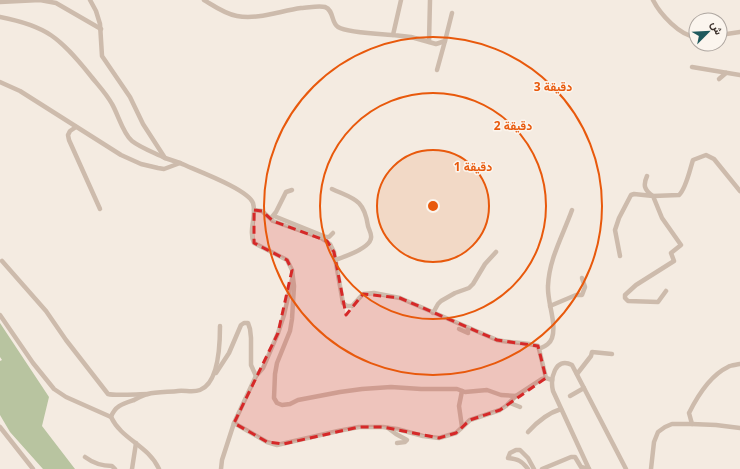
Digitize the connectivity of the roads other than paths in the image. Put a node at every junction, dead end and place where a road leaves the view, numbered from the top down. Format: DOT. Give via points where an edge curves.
graph roads {
  1 [pos="90,0"];
  2 [pos="206,0"];
  3 [pos="402,0"];
  4 [pos="430,0"];
  5 [pos="653,0"];
  6 [pos="0,2"];
  7 [pos="452,13"];
  8 [pos="0,17"];
  9 [pos="101,28"];
  10 [pos="740,32"];
  11 [pos="728,34"];
  12 [pos="393,35"];
  13 [pos="688,36"];
  14 [pos="445,41"];
  15 [pos="429,42"];
  16 [pos="692,67"];
  17 [pos="437,70"];
  18 [pos="726,73"];
  19 [pos="740,75"];
  20 [pos="719,80"];
  21 [pos="0,82"];
  22 [pos="76,128"];
  23 [pos="165,158"];
  24 [pos="180,163"];
  25 [pos="647,176"];
  26 [pos="332,189"];
  27 [pos="292,190"];
  28 [pos="740,191"];
  29 [pos="652,196"];
  30 [pos="100,209"];
  31 [pos="254,210"];
  32 [pos="572,210"];
  33 [pos="274,216"];
  34 [pos="268,217"];
  35 [pos="333,233"];
  36 [pos="496,252"];
  37 [pos="620,256"];
  38 [pos="335,260"];
  39 [pos="2,261"];
  40 [pos="292,277"];
  41 [pos="582,278"];
  42 [pos="666,291"];
  43 [pos="550,306"];
  44 [pos="433,313"];
  45 [pos="0,315"];
  46 [pos="220,326"];
  47 [pos="468,328"];
  48 [pos="459,329"];
  49 [pos="539,349"];
  50 [pos="612,354"];
  51 [pos="740,364"];
  52 [pos="577,374"];
  53 [pos="256,376"];
  54 [pos="546,378"];
  55 [pos="552,380"];
  56 [pos="209,382"];
  57 [pos="584,388"];
  58 [pos="462,391"];
  59 [pos="148,394"];
  60 [pos="516,396"];
  61 [pos="570,396"];
  62 [pos="510,403"];
  63 [pos="520,407"];
  64 [pos="561,410"];
  65 [pos="111,417"];
  66 [pos="234,423"];
  67 [pos="692,424"];
  68 [pos="0,427"];
  69 [pos="388,428"];
  70 [pos="462,428"];
  71 [pos="740,428"];
  72 [pos="528,432"];
  73 [pos="136,443"];
  74 [pos="397,443"];
  75 [pos="85,457"];
  76 [pos="33,469"];
  77 [pos="115,469"];
  78 [pos="132,469"];
  79 [pos="159,469"];
  80 [pos="221,469"];
  81 [pos="528,469"];
  82 [pos="534,469"];
  83 [pos="542,469"];
  84 [pos="589,469"];
  85 [pos="626,469"];
  86 [pos="651,469"];
  1 -- 9 [label="street"];
  2 -- 12 [label="street" via="232,15 249,17 324,7 330,10 339,28"];
  3 -- 12 [label="street"];
  4 -- 15 [label="street"];
  5 -- 13 [label="street" via="665,18"];
  6 -- 9 [label="street" via="40,0 56,3"];
  7 -- 14 [label="street"];
  8 -- 23 [label="street" via="39,28 56,38 74,55 106,94 127,135"];
  9 -- 23 [label="street" via="101,51 104,60 130,97 143,124"];
  10 -- 11 [label="street"];
  12 -- 15 [label="street"];
  14 -- 15 [label="street" via="436,44"];
  14 -- 17 [label="street"];
  16 -- 18 [label="street"];
  18 -- 19 [label="street"];
  18 -- 20 [label="street"];
  21 -- 22 [label="street" via="20,90"];
  22 -- 24 [label="street" via="141,164 164,169"];
  22 -- 30 [label="street" via="70,131 69,140"];
  23 -- 24 [label="street"];
  24 -- 31 [label="street" via="238,189 250,199"];
  25 -- 29 [label="street" via="645,190"];
  26 -- 38 [label="street" via="363,206 372,235 367,246"];
  27 -- 33 [label="street" via="283,196"];
  28 -- 29 [label="street" via="714,158 706,155 693,160 679,195"];
  29 -- 37 [label="street" via="631,195 618,218 615,230"];
  29 -- 42 [label="street" via="662,218 681,245 671,253 674,261 636,285 625,298 628,301 658,302"];
  31 -- 34 [label="street" via="262,211"];
  31 -- 40 [label="street" via="254,243 287,260"];
  32 -- 43 [label="street" via="551,265 548,286"];
  33 -- 34 [label="street"];
  33 -- 35 [label="street" via="326,237"];
  34 -- 38 [label="street" via="327,241"];
  36 -- 44 [label="street" via="469,288 441,300"];
  38 -- 44 [label="street" via="343,303 347,306 352,306 362,294 374,293 400,298"];
  39 -- 59 [label="street" via="46,312 108,394"];
  40 -- 53 [label="street" via="278,333 263,368"];
  40 -- 58 [label="street" via="294,286 290,331 275,374 274,398 277,403 290,404 320,396 391,387"];
  41 -- 43 [label="street" via="585,287 582,295"];
  43 -- 49 [label="street" via="553,336 549,344"];
  44 -- 47 [label="street"];
  45 -- 65 [label="street" via="54,389"];
  46 -- 56 [label="street" via="219,355"];
  47 -- 48 [label="street" via="468,333"];
  47 -- 49 [label="street" via="497,340 534,345"];
  49 -- 54 [label="street"];
  50 -- 52 [label="street" via="592,352"];
  51 -- 67 [label="street" via="720,372 700,393 689,413"];
  52 -- 55 [label="street" via="568,363 556,368"];
  52 -- 57 [label="street"];
  53 -- 56 [label="street" via="251,365 250,329 248,323 244,323 229,353"];
  53 -- 66 [label="street"];
  54 -- 55 [label="street"];
  54 -- 60 [label="street" via="537,381"];
  55 -- 64 [label="street" via="553,391"];
  56 -- 59 [label="street" via="199,391"];
  57 -- 61 [label="street"];
  57 -- 85 [label="street"];
  58 -- 60 [label="street" via="486,390"];
  58 -- 70 [label="street" via="459,406"];
  59 -- 65 [label="street" via="118,406"];
  60 -- 62 [label="street"];
  62 -- 63 [label="street"];
  62 -- 70 [label="street" via="494,413 466,422"];
  64 -- 72 [label="street" via="543,418"];
  64 -- 84 [label="street"];
  65 -- 73 [label="street" via="114,424"];
  66 -- 69 [label="street" via="277,445 349,428"];
  66 -- 80 [label="street"];
  67 -- 71 [label="street"];
  67 -- 86 [label="street" via="672,424 658,432 654,442"];
  68 -- 76 [label="street"];
  69 -- 70 [label="street" via="439,438 456,433"];
  69 -- 74 [label="street" via="407,440"];
  73 -- 78 [label="street"];
  73 -- 79 [label="street" via="155,460"];
  75 -- 77 [label="street"];
  81 -- 82 [label="street" via="523,462 508,458 510,453 520,450"];
  83 -- 84 [label="street" via="571,457 575,457 580,467"];
}
